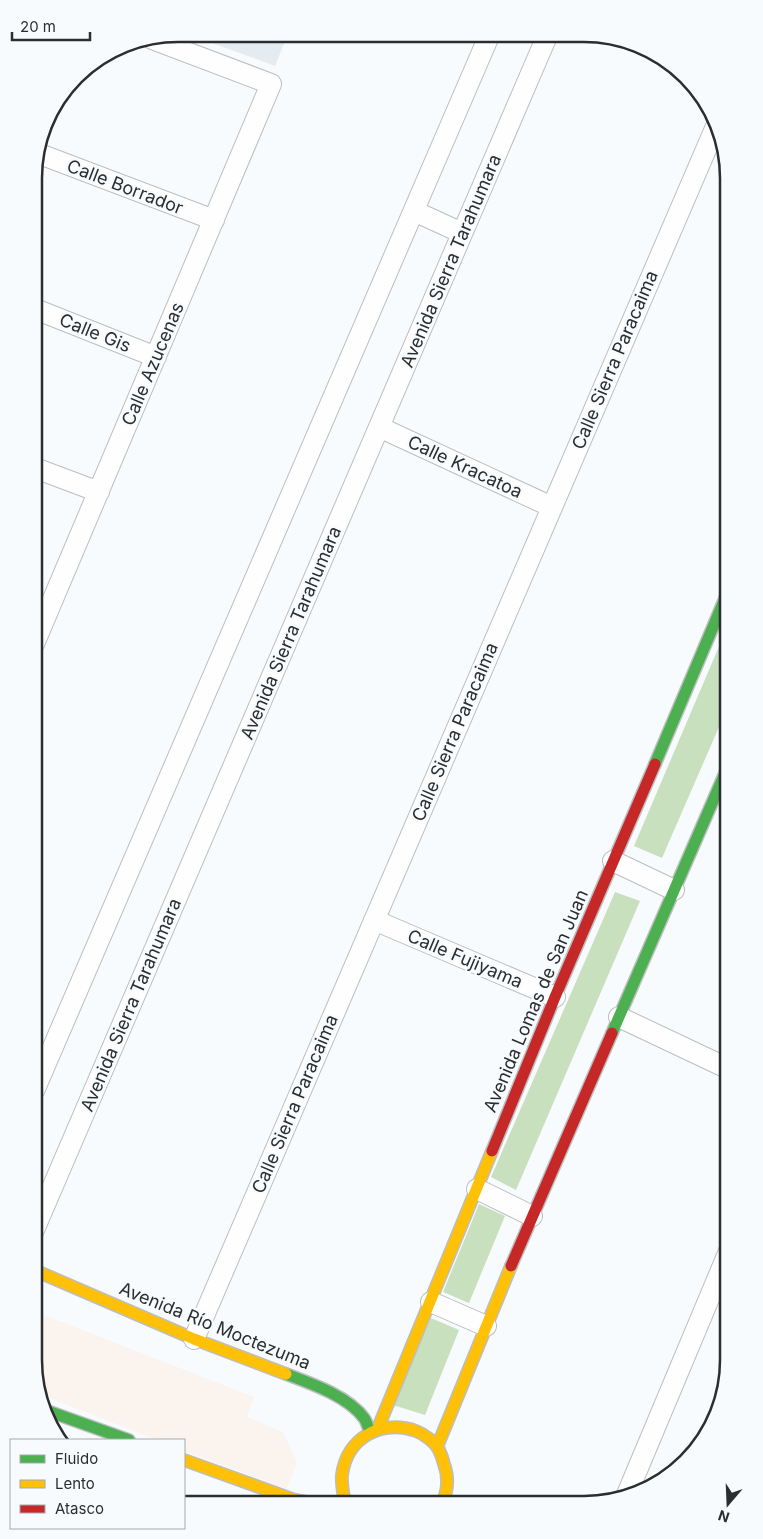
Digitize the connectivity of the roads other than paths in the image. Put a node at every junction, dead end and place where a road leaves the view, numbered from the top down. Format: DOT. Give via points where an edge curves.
graph roads {
  1 [pos="486,43"];
  2 [pos="544,43"];
  3 [pos="164,44"];
  4 [pos="713,134"];
  5 [pos="44,157"];
  6 [pos="414,211"];
  7 [pos="214,220"];
  8 [pos="462,234"];
  9 [pos="43,312"];
  10 [pos="156,357"];
  11 [pos="379,427"];
  12 [pos="43,471"];
  13 [pos="98,492"];
  14 [pos="552,507"];
  15 [pos="720,610"];
  16 [pos="43,619"];
  17 [pos="720,785"];
  18 [pos="613,862"];
  19 [pos="674,890"];
  20 [pos="374,920"];
  21 [pos="556,997"];
  22 [pos="619,1017"];
  23 [pos="720,1065"];
  24 [pos="43,1071"];
  25 [pos="477,1189"];
  26 [pos="43,1209"];
  27 [pos="532,1216"];
  28 [pos="720,1272"];
  29 [pos="43,1274"];
  30 [pos="431,1302"];
  31 [pos="486,1326"];
  32 [pos="194,1339"];
  33 [pos="53,1413"];
  34 [pos="374,1430"];
  35 [pos="126,1439"];
  36 [pos="437,1447"];
  37 [pos="185,1460"];
  38 [pos="629,1489"];
  39 [pos="284,1496"];
  40 [pos="343,1496"];
  41 [pos="446,1496"];
  1 -- 6 [label="street"];
  2 -- 8 [label="street, Avenida Sierra Tarahumara"];
  3 -- 7 [label="street, Calle Azucenas" via="272,84"];
  4 -- 14 [label="street, Calle Sierra Paracaima"];
  5 -- 7 [label="street, Calle Borrador"];
  6 -- 8 [label="street"];
  6 -- 24 [label="street"];
  7 -- 10 [label="street, Calle Azucenas"];
  8 -- 11 [label="street, Avenida Sierra Tarahumara"];
  9 -- 10 [label="street, Calle Gis"];
  10 -- 13 [label="street, Calle Azucenas"];
  11 -- 14 [label="street, Calle Kracatoa"];
  11 -- 26 [label="street, Avenida Sierra Tarahumara"];
  12 -- 13 [label="street"];
  13 -- 16 [label="street, Calle Azucenas"];
  14 -- 20 [label="street, Calle Sierra Paracaima"];
  15 -- 18 [label="street, Avenida Lomas de San Juan"];
  17 -- 19 [label="street"];
  18 -- 19 [label="street"];
  18 -- 21 [label="street, Avenida Lomas de San Juan"];
  19 -- 22 [label="street"];
  20 -- 21 [label="street, Calle Fujiyama"];
  20 -- 32 [label="street, Calle Sierra Paracaima"];
  21 -- 25 [label="street, Avenida Lomas de San Juan"];
  22 -- 23 [label="street"];
  22 -- 27 [label="street"];
  25 -- 27 [label="street"];
  25 -- 30 [label="street, Avenida Lomas de San Juan"];
  27 -- 31 [label="street"];
  28 -- 38 [label="street"];
  29 -- 32 [label="street, Avenida Río Moctezuma"];
  30 -- 31 [label="street"];
  30 -- 34 [label="street, Avenida Lomas de San Juan"];
  31 -- 36 [label="street"];
  32 -- 34 [label="street, Avenida Río Moctezuma" via="335,1395"];
  33 -- 35 [label="street"];
  34 -- 36 [label="street" via="390,1426 408,1427"];
  34 -- 40 [label="street" via="359,1439 348,1452 342,1468"];
  36 -- 41 [label="street" via="446,1463"];
  37 -- 39 [label="street"];
}
